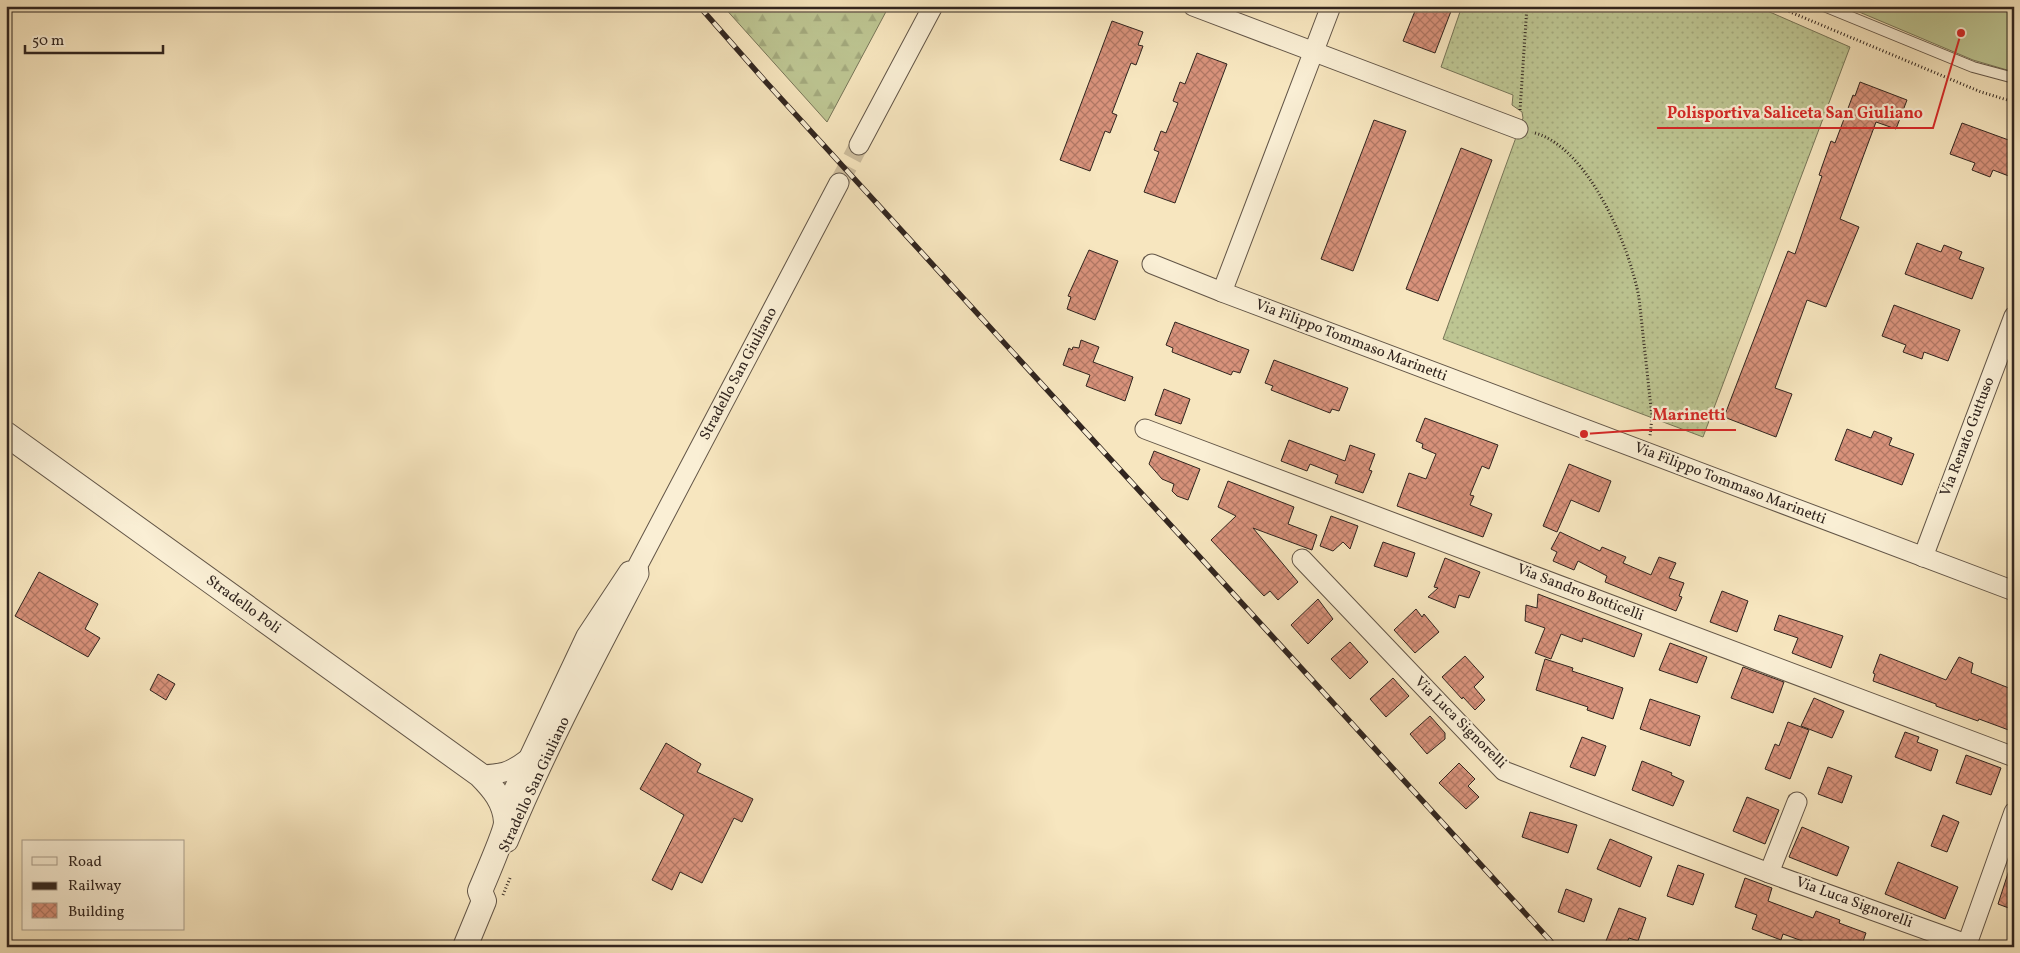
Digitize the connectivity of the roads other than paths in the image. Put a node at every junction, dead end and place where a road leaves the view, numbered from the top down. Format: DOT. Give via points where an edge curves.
graph roads {
  1 [pos="933,6"];
  2 [pos="1193,6"];
  3 [pos="1331,6"];
  4 [pos="1824,6"];
  5 [pos="1313,52"];
  6 [pos="2014,78"];
  7 [pos="1518,129"];
  8 [pos="860,145"];
  9 [pos="839,183"];
  10 [pos="1152,264"];
  11 [pos="1222,292"];
  12 [pos="2014,316"];
  13 [pos="1145,429"];
  14 [pos="6,434"];
  15 [pos="1923,557"];
  16 [pos="1302,559"];
  17 [pos="638,565"];
  18 [pos="2014,592"];
  19 [pos="589,670"];
  20 [pos="543,723"];
  21 [pos="2014,757"];
  22 [pos="526,760"];
  23 [pos="480,775"];
  24 [pos="1797,802"];
  25 [pos="504,810"];
  26 [pos="2014,812"];
  27 [pos="1769,873"];
  28 [pos="484,901"];
  29 [pos="1966,946"];
  30 [pos="449,947"];
  31 [pos="465,947"];
  1 -- 8 [label="street"];
  2 -- 5 [label="street"];
  3 -- 5 [label="street"];
  4 -- 6 [label="lane" via="1973,67"];
  5 -- 7 [label="street"];
  5 -- 11 [label="street"];
  9 -- 17 [label="street, Stradello San Giuliano"];
  10 -- 11 [label="street, Via Filippo Tommaso Marinetti"];
  11 -- 15 [label="street, Via Filippo Tommaso Marinetti"];
  12 -- 15 [label="street, Via Renato Guttuso"];
  13 -- 21 [label="street, Via Sandro Botticelli"];
  14 -- 23 [label="street, Stradello Poli"];
  15 -- 18 [label="street, Via Filippo Tommaso Marinetti"];
  16 -- 27 [label="street, Via Luca Signorelli" via="1504,770"];
  17 -- 19 [label="street, Stradello San Giuliano" via="639,574"];
  17 -- 20 [label="street, Stradello San Giuliano" via="630,570 586,636"];
  19 -- 20 [label="street, Stradello San Giuliano" via="576,677 553,720"];
  19 -- 28 [label="street, Stradello San Giuliano" via="523,806"];
  20 -- 22 [label="street, Stradello San Giuliano"];
  22 -- 23 [label="street" via="513,770 498,775"];
  22 -- 25 [label="street, Stradello San Giuliano"];
  23 -- 25 [label="street, Stradello Poli" via="499,798"];
  24 -- 27 [label="street"];
  25 -- 28 [label="street, Stradello San Giuliano" via="506,824 480,891"];
  25 -- 30 [label="street, Stradello San Giuliano"];
  26 -- 29 [label="street"];
  27 -- 29 [label="street, Via Luca Signorelli"];
  28 -- 31 [label="street, Stradello San Giuliano"];
}
